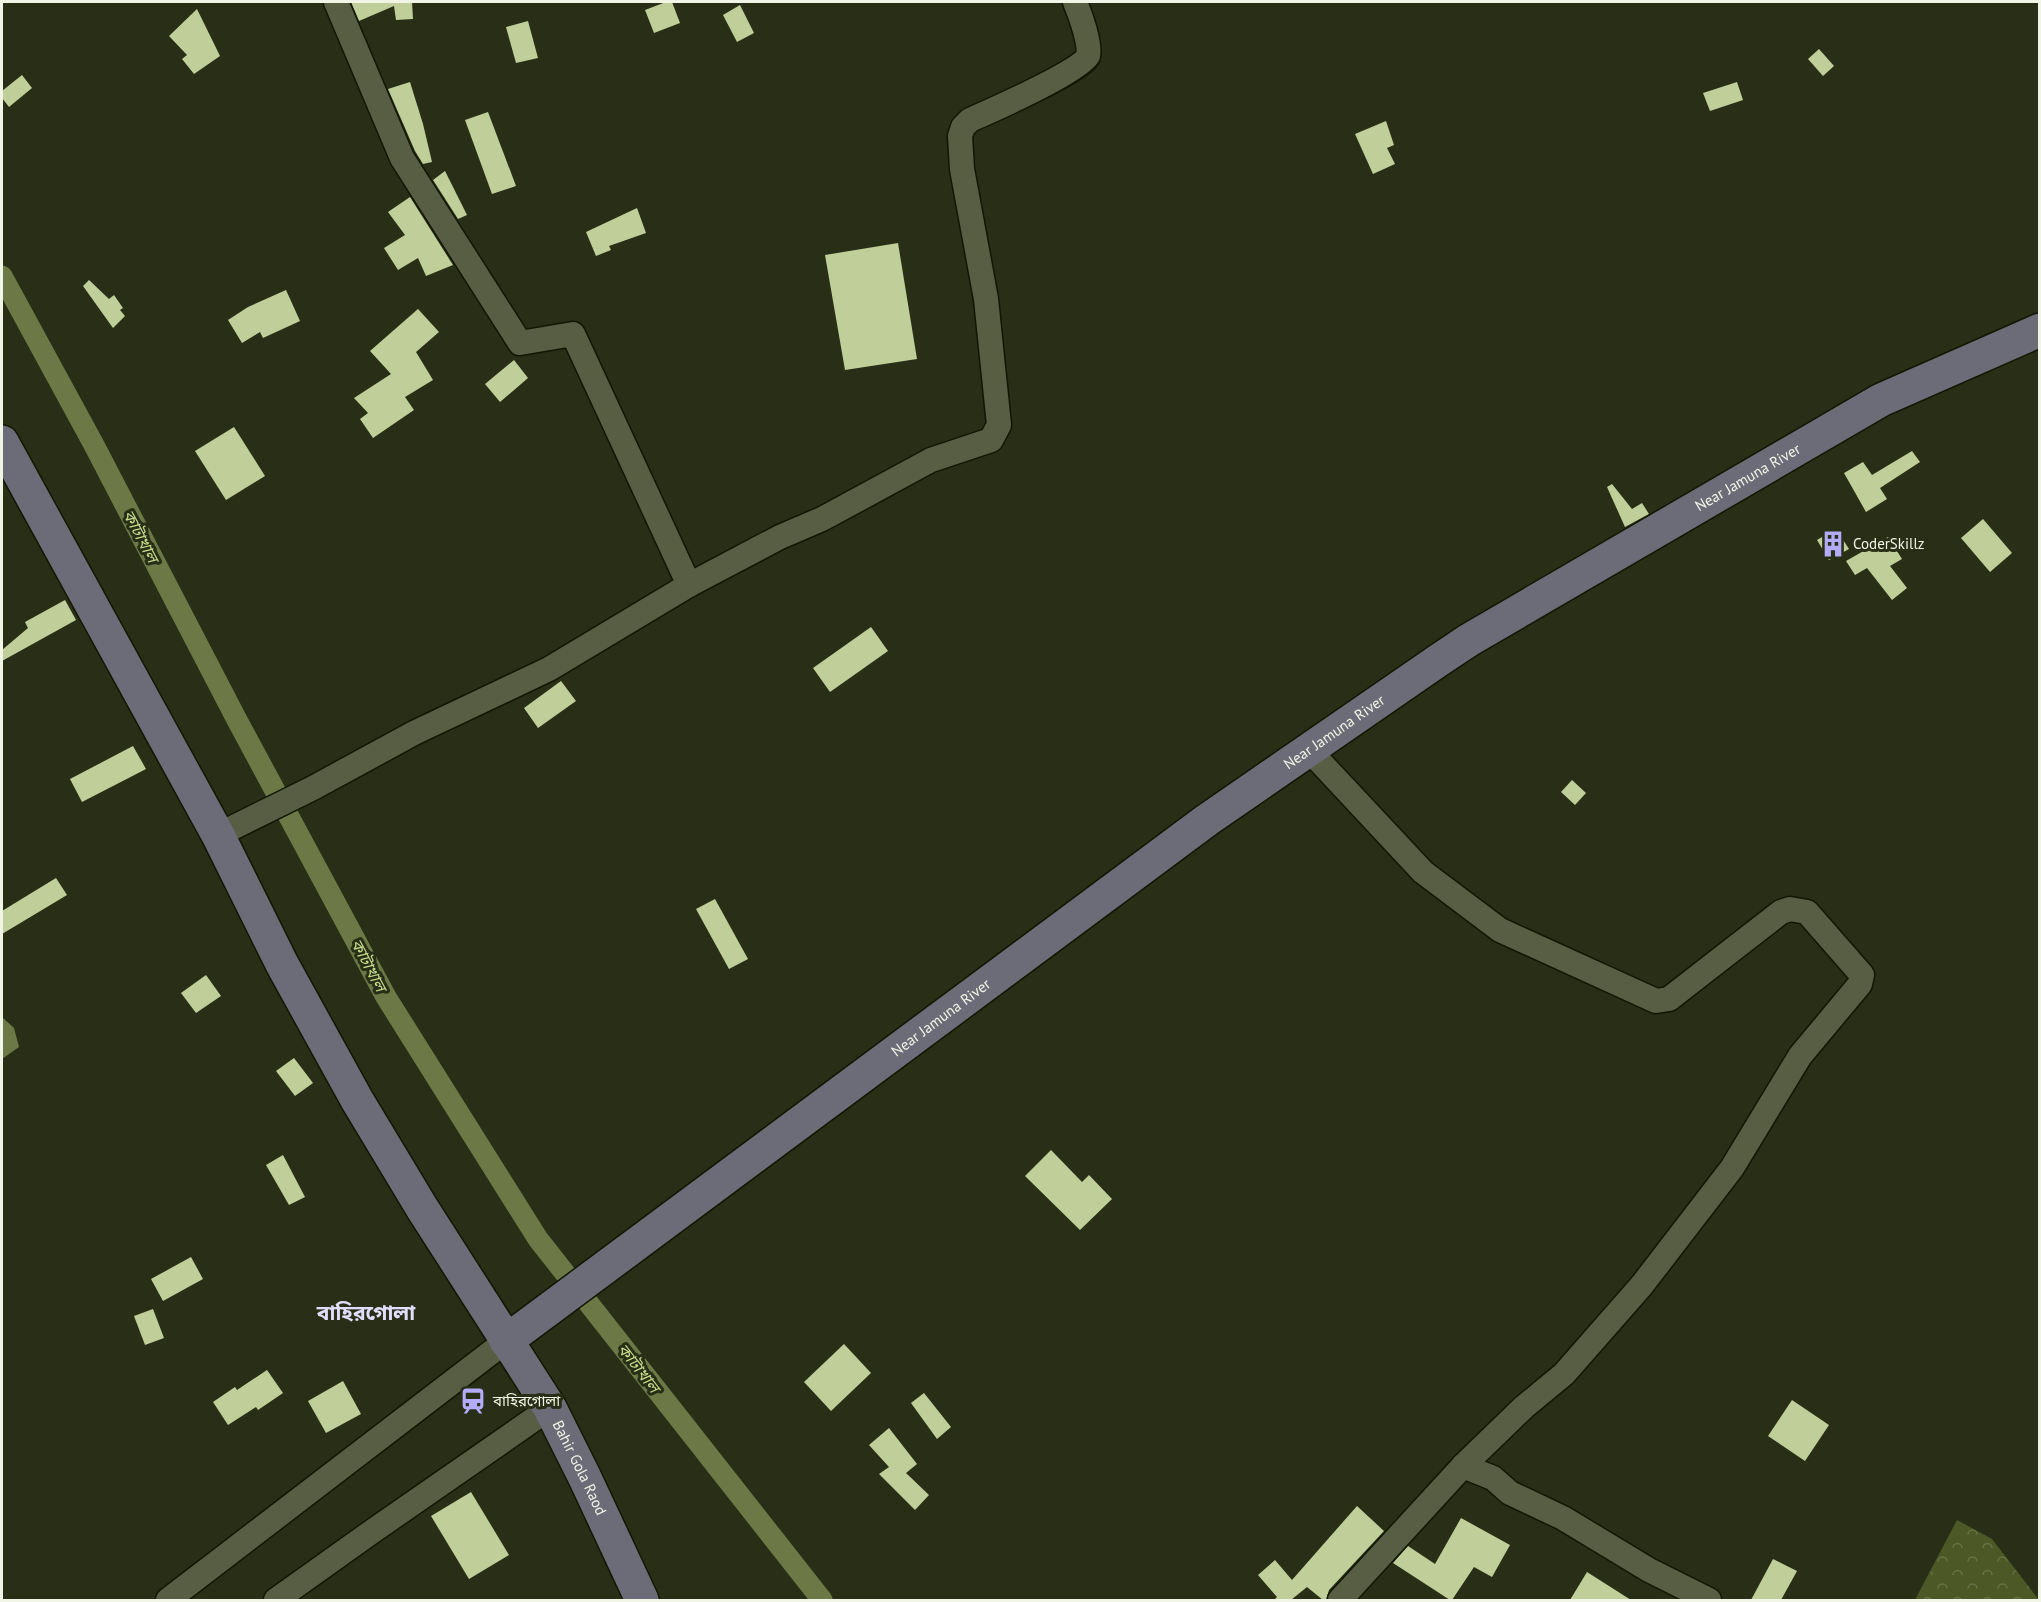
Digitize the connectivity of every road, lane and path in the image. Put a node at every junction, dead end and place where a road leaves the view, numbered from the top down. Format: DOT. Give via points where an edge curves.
graph roads {
  1 [pos="336,2"];
  2 [pos="1076,2"];
  3 [pos="2040,330"];
  4 [pos="2,442"];
  5 [pos="689,585"];
  6 [pos="1309,750"];
  7 [pos="228,831"];
  8 [pos="517,1333"];
  9 [pos="550,1408"];
  10 [pos="1463,1466"];
  11 [pos="168,1600"];
  12 [pos="276,1600"];
  13 [pos="642,1600"];
  14 [pos="1340,1600"];
  15 [pos="1709,1600"];
  1 -- 5 [label="street" via="402,158 520,343 573,334"];
  2 -- 5 [label="street" via="1089,56 1086,61 970,120 960,136 962,169 986,299 999,425 995,436 986,443 931,460"];
  3 -- 6 [label="street, Near Jamuna River" via="1881,400 1469,640"];
  4 -- 7 [label="street, Bahir Gola Raod"];
  5 -- 7 [label="street" via="549,669 414,733"];
  6 -- 8 [label="street, Near Jamuna River" via="1207,820"];
  6 -- 10 [label="street" via="1423,872 1500,930 1656,1000 1669,999 1790,909 1807,912 1862,975 1860,984 1800,1056 1732,1168 1642,1285 1564,1374"];
  7 -- 8 [label="street, Bahir Gola Raod" via="282,964 357,1100 422,1208"];
  8 -- 9 [label="street, Bahir Gola Raod"];
  8 -- 11 [label="street"];
  9 -- 12 [label="street"];
  9 -- 13 [label="street, Bahir Gola Raod"];
  10 -- 14 [label="street"];
  10 -- 15 [label="street" via="1493,1478 1510,1493 1563,1518 1649,1570"];
}
